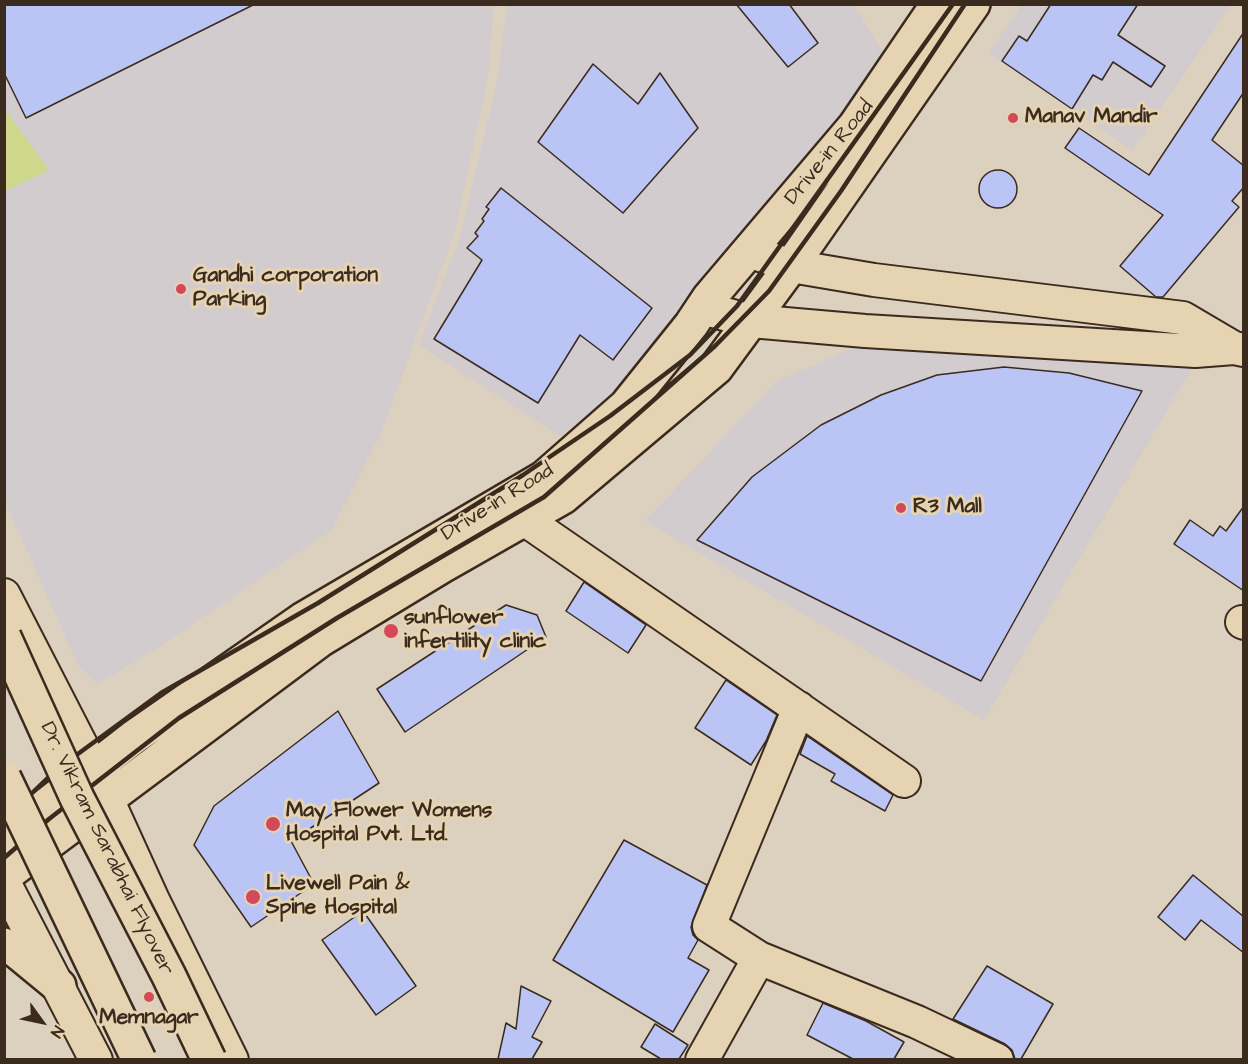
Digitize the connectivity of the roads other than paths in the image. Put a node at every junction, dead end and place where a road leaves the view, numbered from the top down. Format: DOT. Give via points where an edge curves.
graph roads {
  1 [pos="938,4"];
  2 [pos="973,4"];
  3 [pos="749,251"];
  4 [pos="791,266"];
  5 [pos="702,308"];
  6 [pos="751,321"];
  7 [pos="1239,349"];
  8 [pos="524,519"];
  9 [pos="4,595"];
  10 [pos="4,637"];
  11 [pos="799,708"];
  12 [pos="93,768"];
  13 [pos="4,778"];
  14 [pos="904,781"];
  15 [pos="108,800"];
  16 [pos="4,838"];
  17 [pos="4,876"];
  18 [pos="4,882"];
  19 [pos="4,945"];
  20 [pos="759,958"];
  21 [pos="59,986"];
  22 [pos="90,1055"];
  23 [pos="139,1059"];
  24 [pos="208,1059"];
  25 [pos="232,1059"];
  26 [pos="702,1059"];
  27 [pos="997,1059"];
  1 -- 3 [label="main road, Drive-in Road" via="855,126"];
  2 -- 4 [label="main road, Drive-in Road"];
  3 -- 4 [label="street"];
  3 -- 5 [label="main road, Drive-in Road"];
  4 -- 6 [label="main road, Drive-in Road"];
  4 -- 7 [label="street" via="1183,318"];
  5 -- 6 [label="street"];
  5 -- 12 [label="main road, Drive-in Road" via="626,406 544,478 302,620"];
  6 -- 7 [label="street" via="1184,351"];
  6 -- 8 [label="main road, Drive-in Road" via="716,368 563,497"];
  8 -- 11 [label="street"];
  8 -- 15 [label="main road, Drive-in Road" via="320,640"];
  9 -- 12 [label="street"];
  10 -- 24 [label="main road, Dr. Vikram Sarabhai Flyover, bridge" via="77,798"];
  11 -- 14 [label="street"];
  11 -- 20 [label="street" via="709,926"];
  12 -- 15 [label="street"];
  12 -- 16 [label="main road, Drive-in Road"];
  13 -- 23 [label="main road, bridge"];
  15 -- 17 [label="main road, Drive-in Road"];
  15 -- 25 [label="street"];
  18 -- 21 [label="street"];
  19 -- 21 [label="main road"];
  20 -- 26 [label="street"];
  20 -- 27 [label="street"];
  21 -- 22 [label="street"];
}
